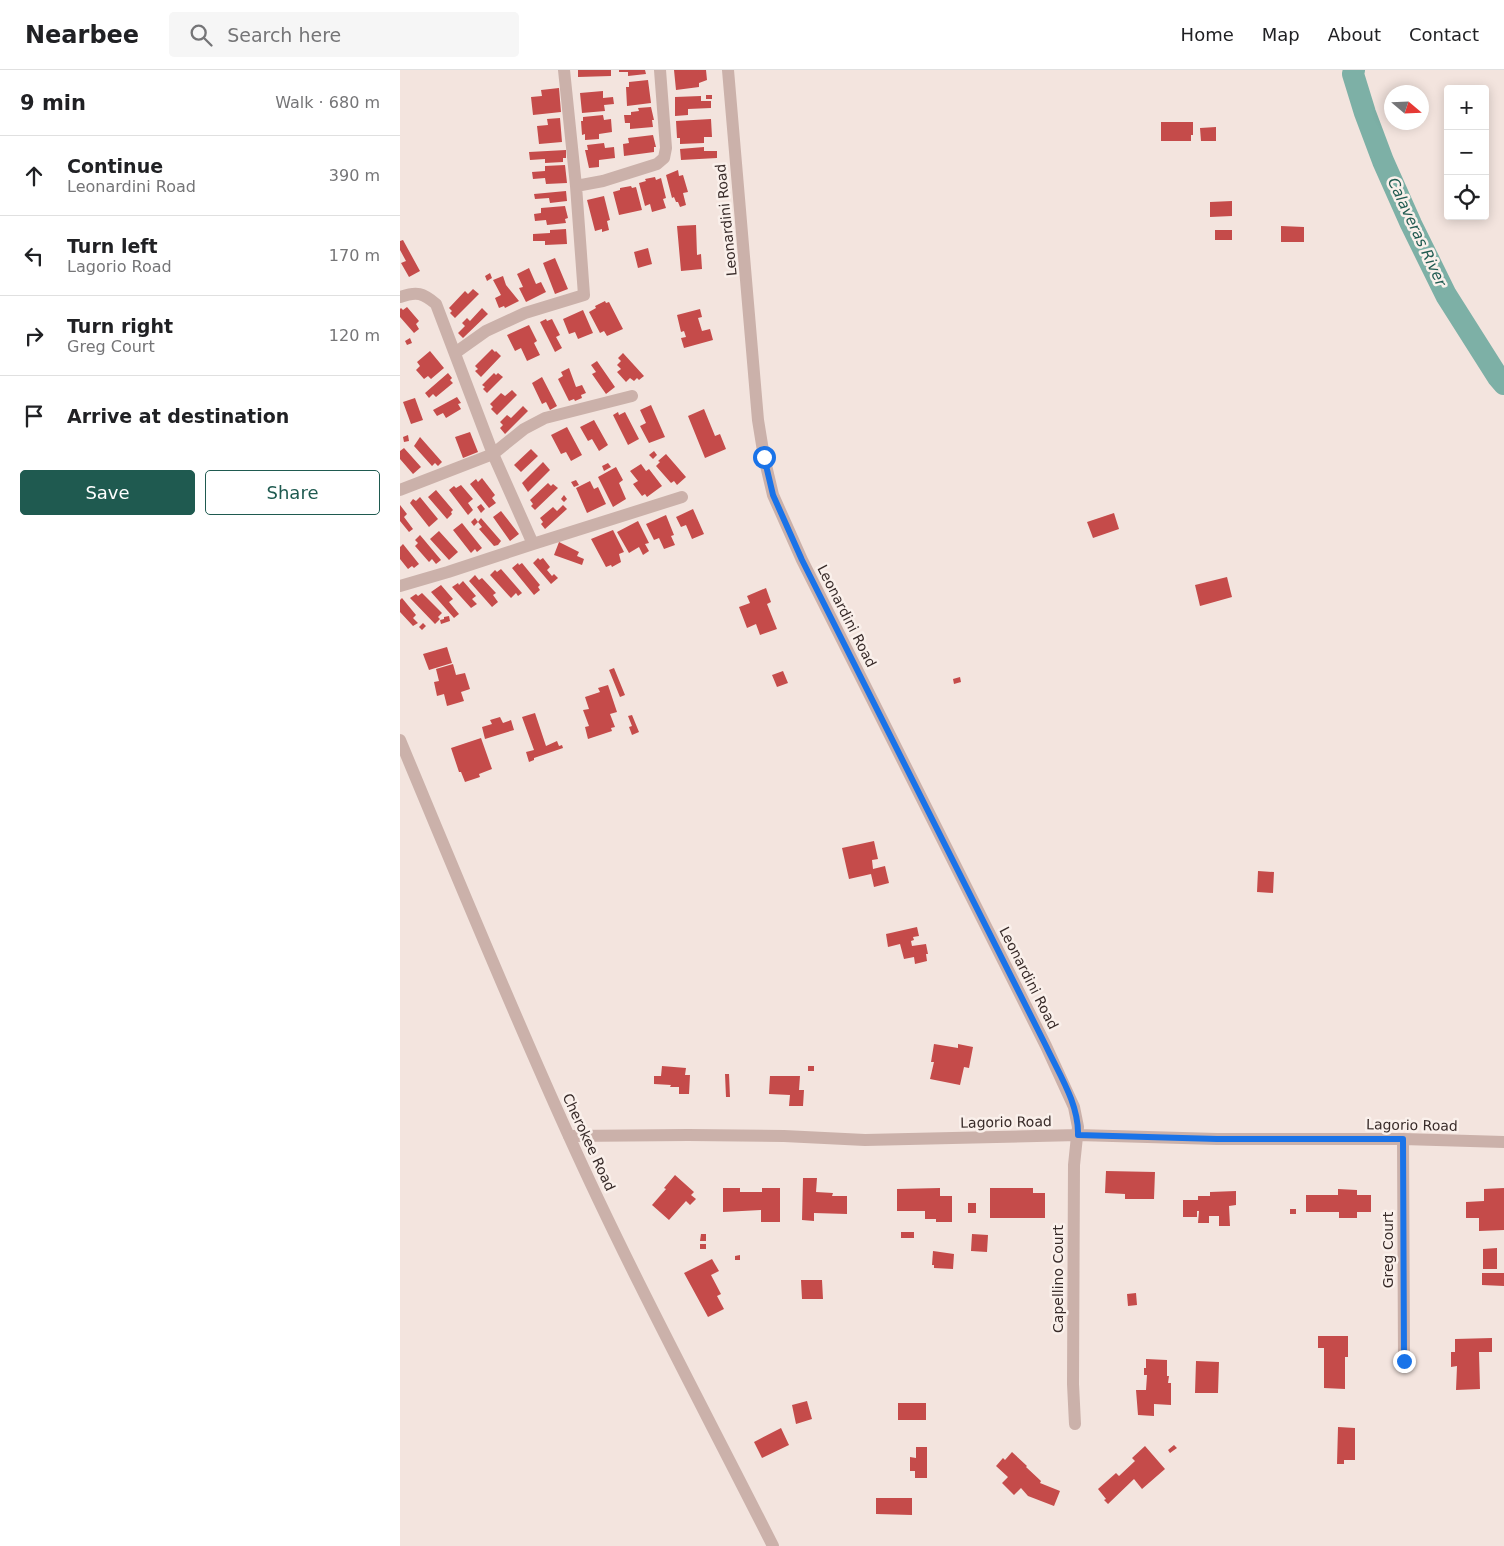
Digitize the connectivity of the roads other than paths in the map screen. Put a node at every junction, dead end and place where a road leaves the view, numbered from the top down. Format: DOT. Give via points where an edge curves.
graph roads {
  1 [pos="564,70"];
  2 [pos="660,70"];
  3 [pos="728,70"];
  4 [pos="576,186"];
  5 [pos="400,297"];
  6 [pos="455,354"];
  7 [pos="632,396"];
  8 [pos="493,454"];
  9 [pos="400,490"];
  10 [pos="682,498"];
  11 [pos="533,544"];
  12 [pos="400,586"];
  13 [pos="400,740"];
  14 [pos="1078,1135"];
  15 [pos="569,1136"];
  16 [pos="1403,1139"];
  17 [pos="1504,1142"];
  18 [pos="1404,1361"];
  19 [pos="1075,1424"];
  20 [pos="773,1546"];
  1 -- 4 [label="street"];
  2 -- 4 [label="street" via="664,158 658,164"];
  3 -- 14 [label="street, Leonardini Road" via="758,420 773,495 802,560 1046,1046 1074,1107"];
  4 -- 6 [label="street" via="584,295 526,313 486,331"];
  5 -- 6 [label="street" via="424,294 436,304"];
  6 -- 8 [label="street"];
  7 -- 8 [label="street" via="545,418"];
  8 -- 9 [label="street"];
  8 -- 11 [label="street"];
  10 -- 11 [label="street"];
  11 -- 12 [label="street"];
  13 -- 15 [label="street, Cherokee Road"];
  14 -- 15 [label="street, Lagorio Road" via="865,1140 784,1136"];
  14 -- 16 [label="street, Lagorio Road"];
  14 -- 19 [label="street, Capellino Court" via="1074,1165"];
  15 -- 20 [label="street, Cherokee Road" via="668,1342"];
  16 -- 17 [label="street, Lagorio Road"];
  16 -- 18 [label="street, Greg Court"];
}
